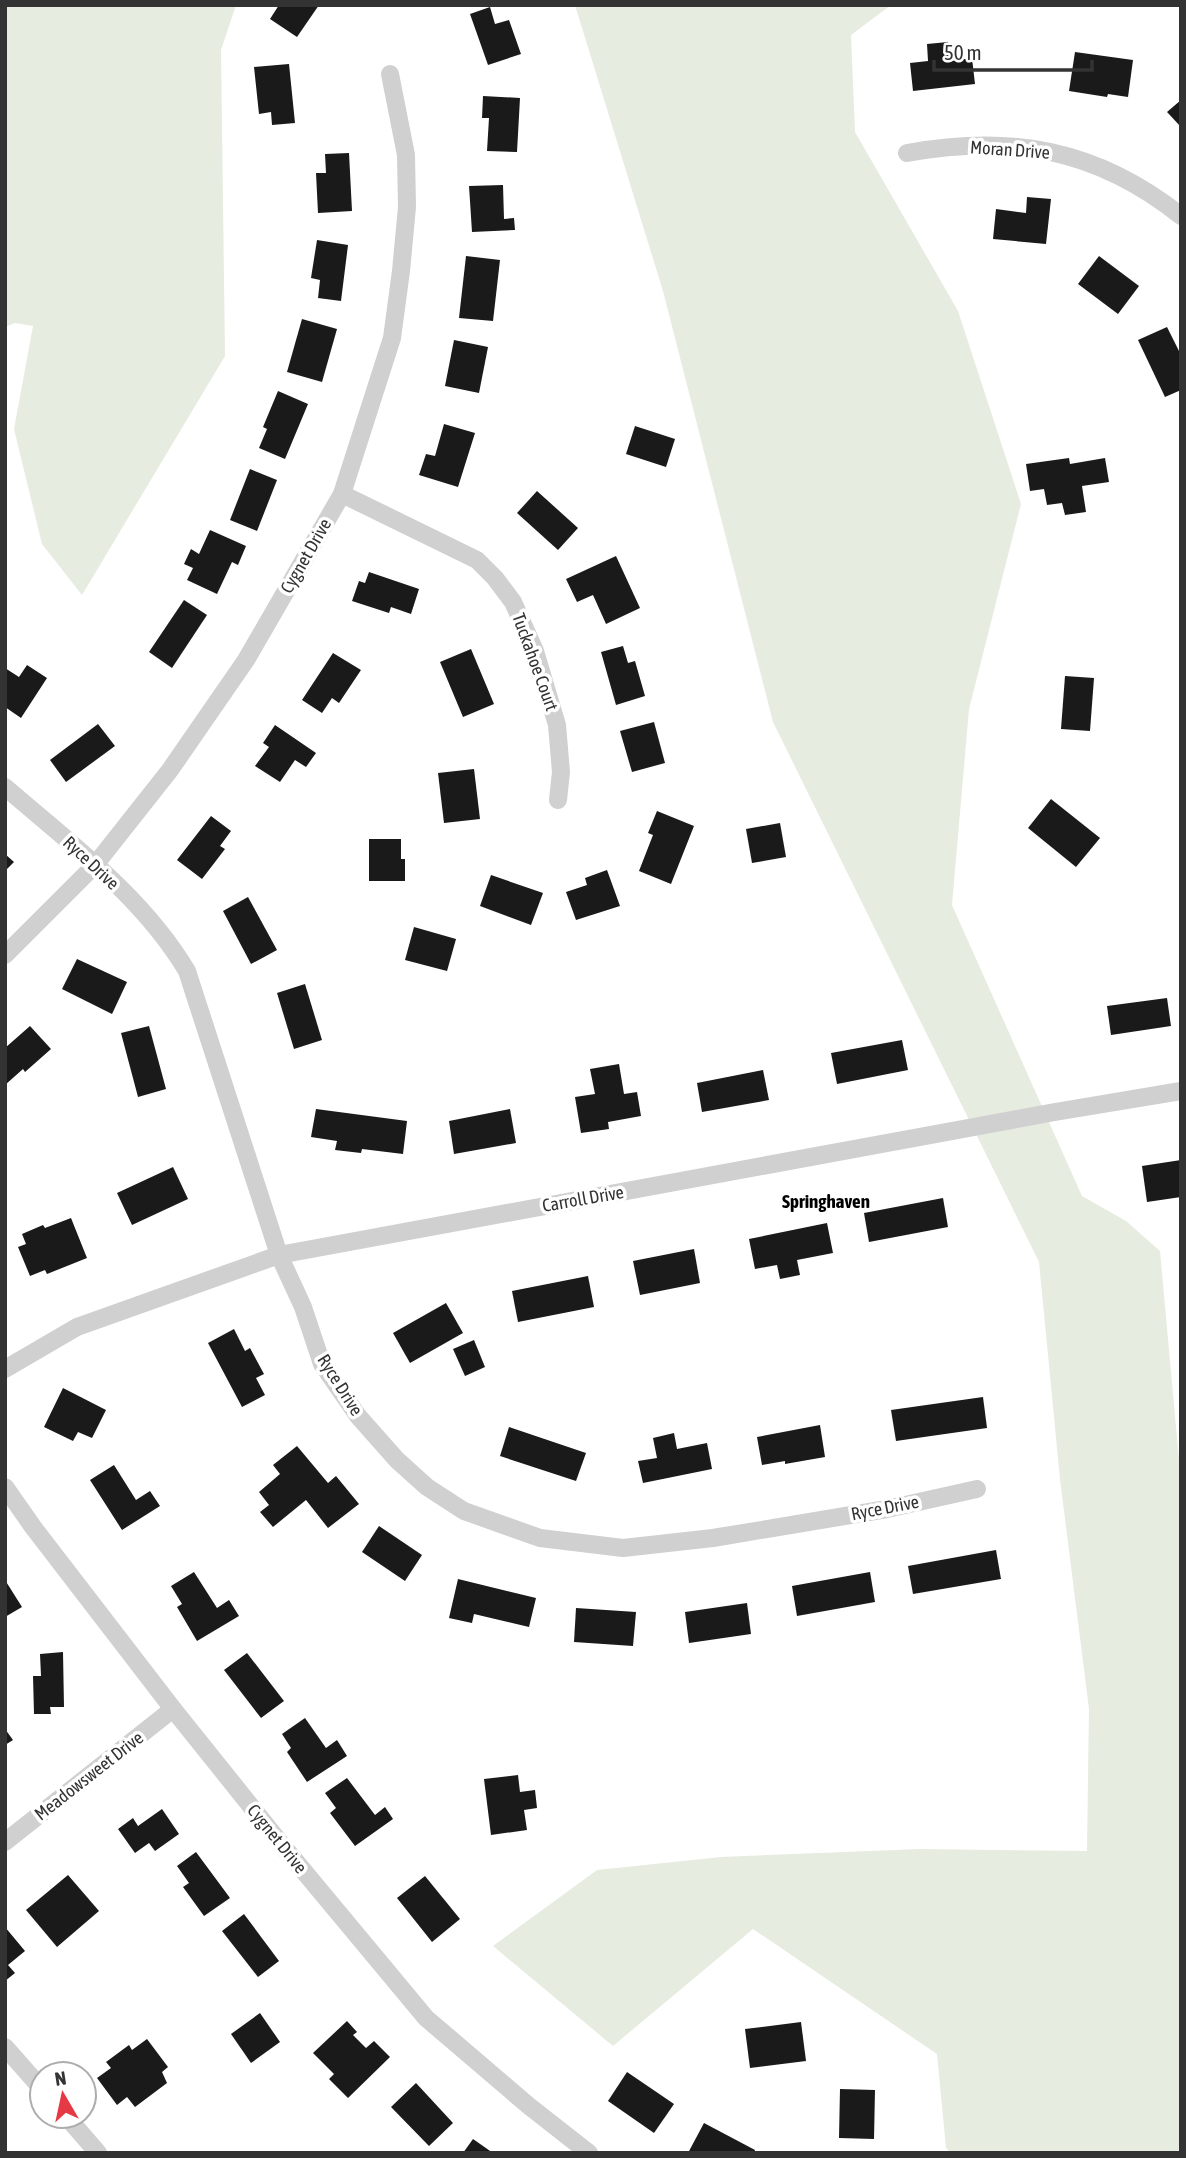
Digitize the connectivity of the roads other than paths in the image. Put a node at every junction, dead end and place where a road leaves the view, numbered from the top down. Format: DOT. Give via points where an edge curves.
graph roads {
  1 [pos="390,74"];
  2 [pos="908,153"];
  3 [pos="1181,216"];
  4 [pos="342,495"];
  5 [pos="5,787"];
  6 [pos="558,800"];
  7 [pos="95,864"];
  8 [pos="5,955"];
  9 [pos="1181,1091"];
  10 [pos="279,1255"];
  11 [pos="5,1369"];
  12 [pos="5,1487"];
  13 [pos="977,1489"];
  14 [pos="173,1709"];
  15 [pos="5,1842"];
  16 [pos="5,2047"];
  17 [pos="28,2073"];
  18 [pos="78,2130"];
  19 [pos="98,2153"];
  20 [pos="589,2153"];
  1 -- 4 [label="street, Cygnet Drive" via="406,155 401,271 392,338"];
  2 -- 3 [label="street, Moran Drive" via="973,145 1064,154 1130,181"];
  4 -- 6 [label="street, Tuckahoe Court" via="477,560 513,602 535,651 557,725"];
  4 -- 7 [label="street, Cygnet Drive" via="227,691"];
  5 -- 7 [label="street, Ryce Drive"];
  7 -- 8 [label="street, Cygnet Drive"];
  7 -- 10 [label="street, Ryce Drive" via="159,930 187,971"];
  9 -- 10 [label="street, Carroll Drive"];
  10 -- 11 [label="street, Carroll Drive" via="77,1327"];
  10 -- 13 [label="street, Ryce Drive" via="322,1364 358,1416 397,1460 427,1487 464,1510 540,1538 623,1549 713,1538"];
  12 -- 14 [label="street, Cygnet Drive"];
  14 -- 15 [label="street, Meadowsweet Drive"];
  14 -- 20 [label="street, Cygnet Drive" via="426,2018"];
  16 -- 17 [label="street"];
  18 -- 19 [label="street"];
}
